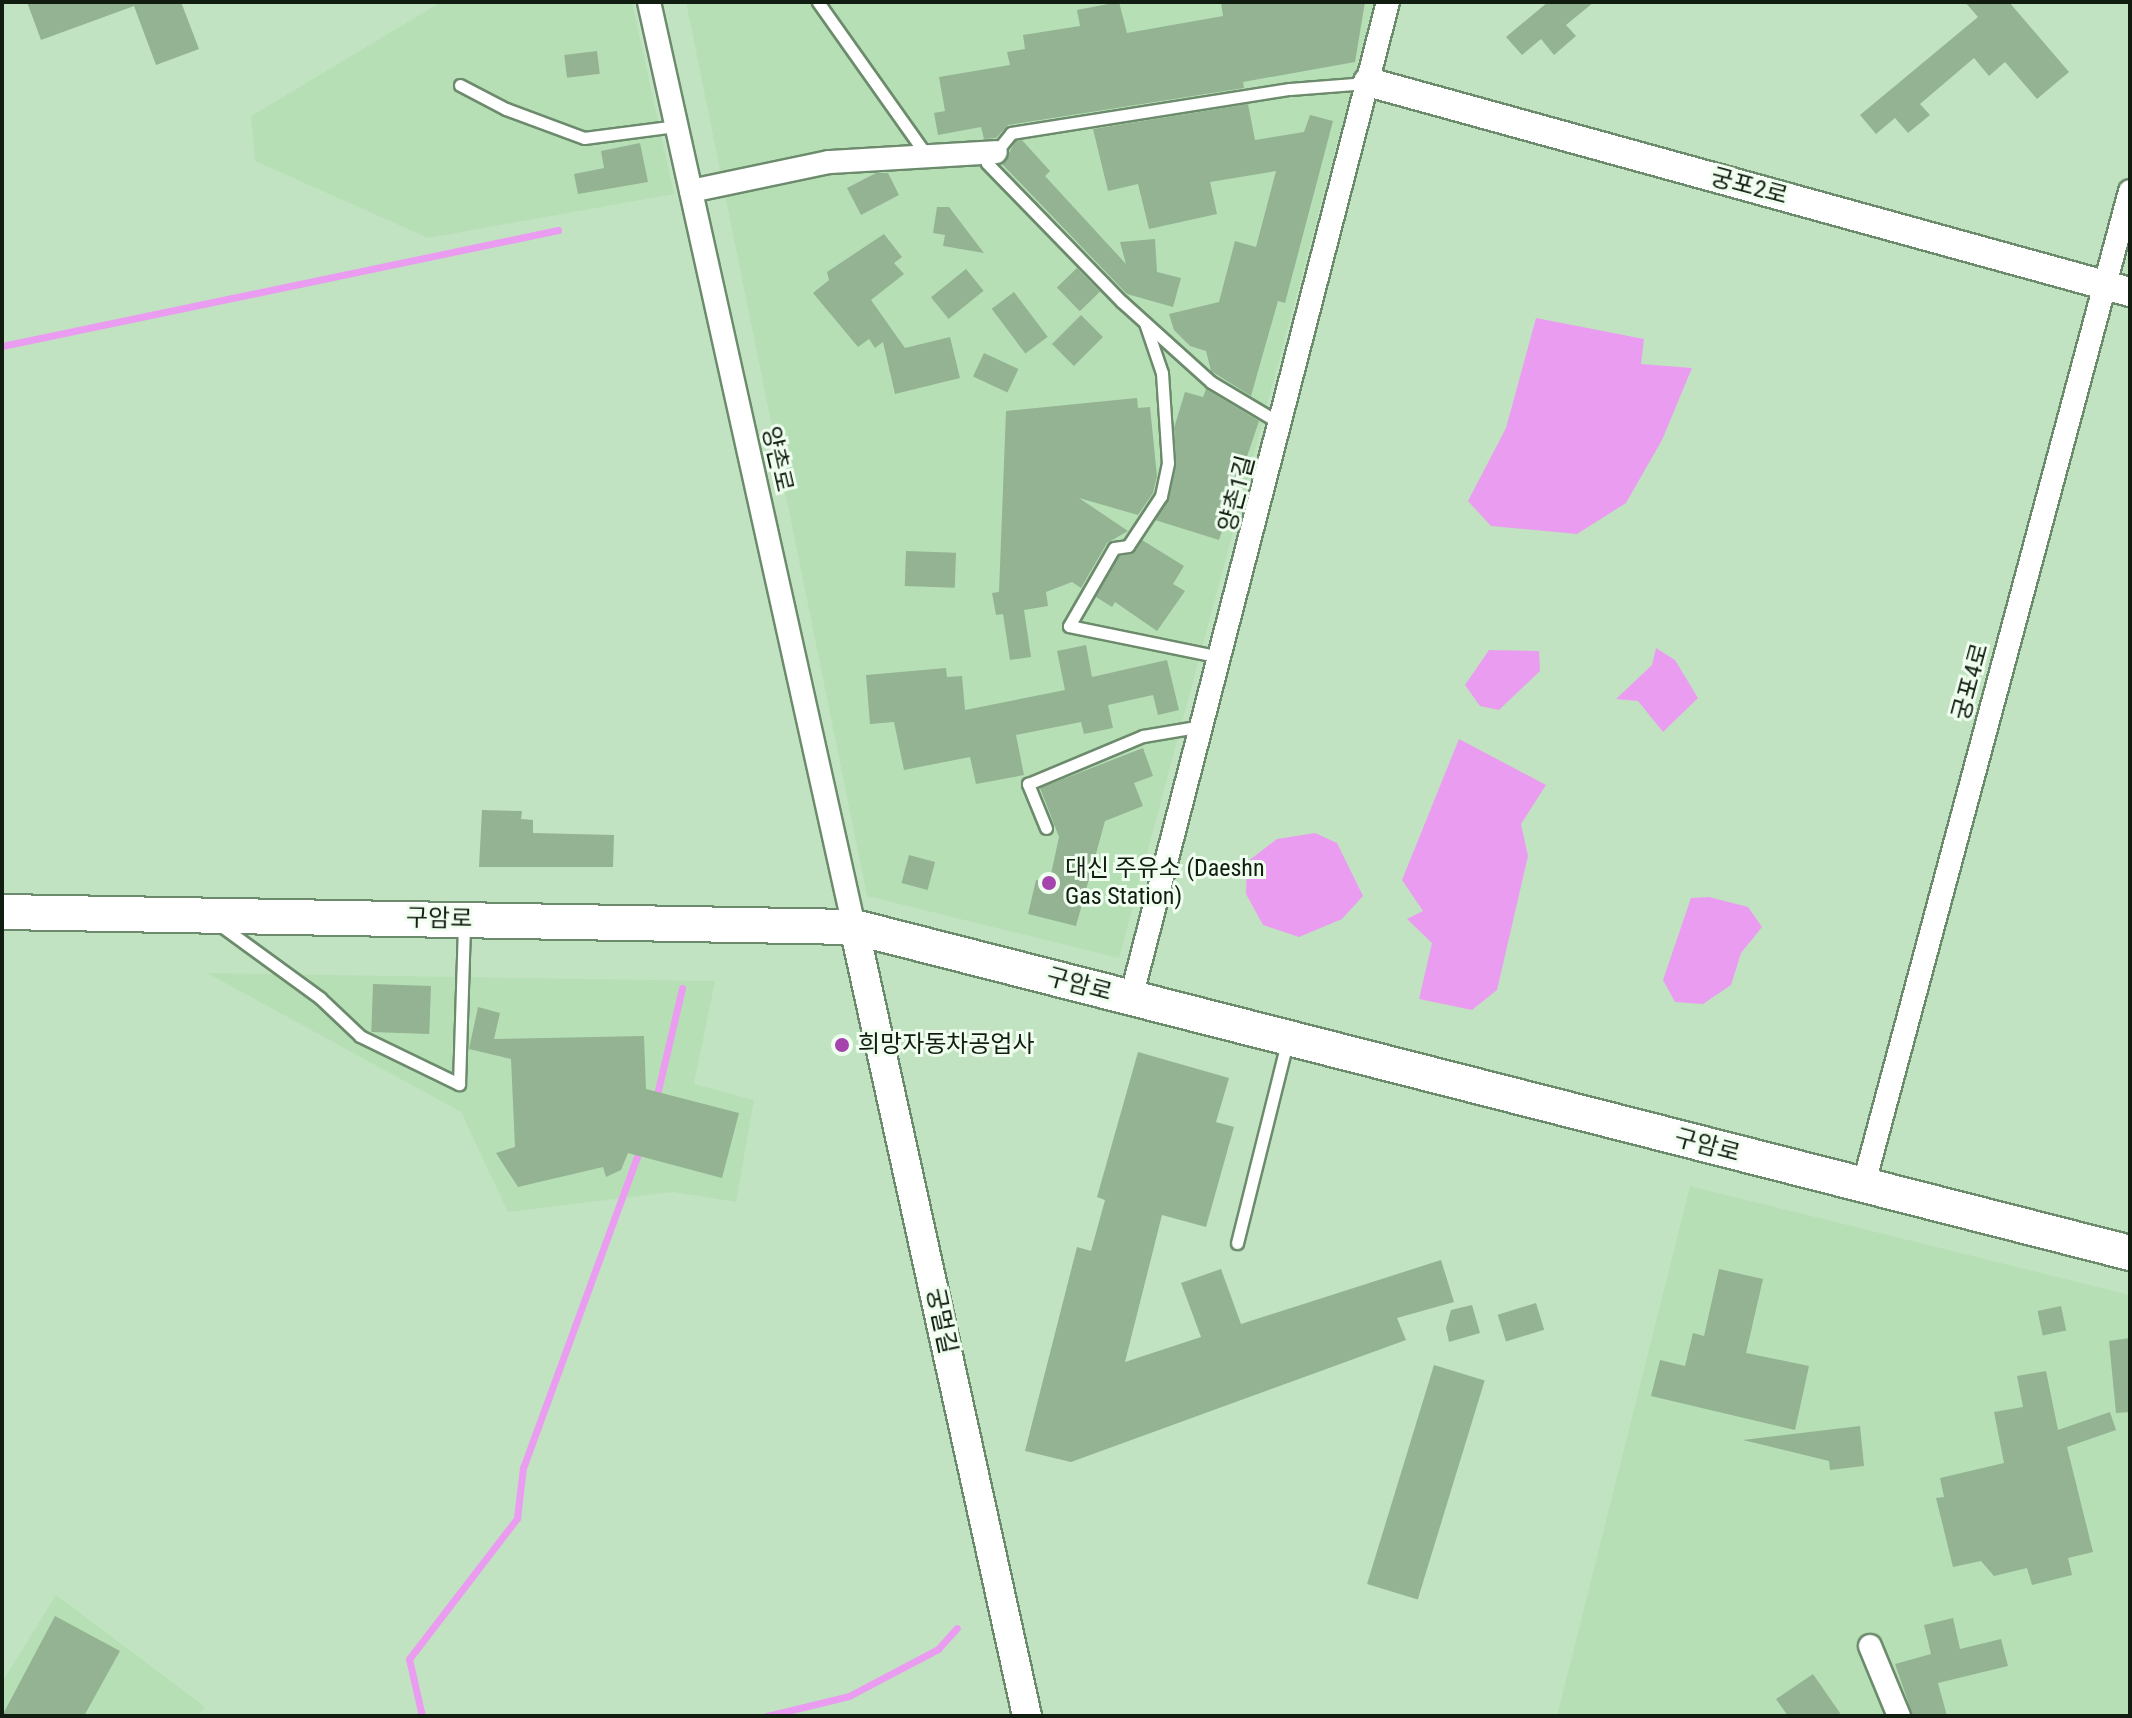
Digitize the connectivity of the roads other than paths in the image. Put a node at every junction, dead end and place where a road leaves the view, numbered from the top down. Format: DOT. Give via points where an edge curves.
graph roads {
  1 [pos="649,2"];
  2 [pos="818,2"];
  3 [pos="1388,2"];
  4 [pos="1368,82"];
  5 [pos="460,85"];
  6 [pos="677,126"];
  7 [pos="996,152"];
  8 [pos="928,156"];
  9 [pos="691,191"];
  10 [pos="2130,191"];
  11 [pos="2117,288"];
  12 [pos="1145,322"];
  13 [pos="1283,425"];
  14 [pos="1221,657"];
  15 [pos="1203,726"];
  16 [pos="1046,828"];
  17 [pos="2,912"];
  18 [pos="206,915"];
  19 [pos="464,920"];
  20 [pos="854,927"];
  21 [pos="1131,998"];
  22 [pos="1288,1037"];
  23 [pos="1863,1187"];
  24 [pos="1237,1243"];
  25 [pos="2130,1253"];
  26 [pos="1870,1646"];
  27 [pos="1027,1716"];
  28 [pos="1899,1716"];
  1 -- 6 [label="street, 양촌로"];
  2 -- 8 [label="lane"];
  3 -- 4 [label="street, 양촌1길"];
  4 -- 7 [label="lane" via="1290,89 1011,133"];
  4 -- 11 [label="street, 궁포2로"];
  4 -- 13 [label="street, 양촌1길"];
  5 -- 6 [label="lane" via="584,138"];
  6 -- 9 [label="street, 양촌로"];
  7 -- 8 [label="street"];
  7 -- 12 [label="lane" via="987,163"];
  8 -- 9 [label="street" via="829,162"];
  9 -- 20 [label="street, 양촌로"];
  10 -- 11 [label="street, 궁포4로"];
  11 -- 23 [label="street, 궁포4로"];
  12 -- 13 [label="lane" via="1211,382"];
  12 -- 14 [label="lane" via="1162,373 1168,463 1161,496 1128,546 1114,548 1069,626"];
  13 -- 14 [label="street, 양촌1길"];
  14 -- 15 [label="street, 양촌1길"];
  15 -- 16 [label="lane" via="1143,736 1028,784"];
  15 -- 21 [label="street, 양촌1길"];
  17 -- 18 [label="main road, 구암로"];
  18 -- 19 [label="main road, 구암로"];
  18 -- 19 [label="lane" via="320,998 360,1036 459,1084"];
  19 -- 20 [label="main road, 구암로"];
  20 -- 21 [label="main road, 구암로"];
  20 -- 27 [label="street, 궁멀길"];
  21 -- 22 [label="main road, 구암로"];
  22 -- 23 [label="main road, 구암로"];
  22 -- 24 [label="lane"];
  23 -- 25 [label="main road, 구암로"];
  26 -- 28 [label="street"];
}
